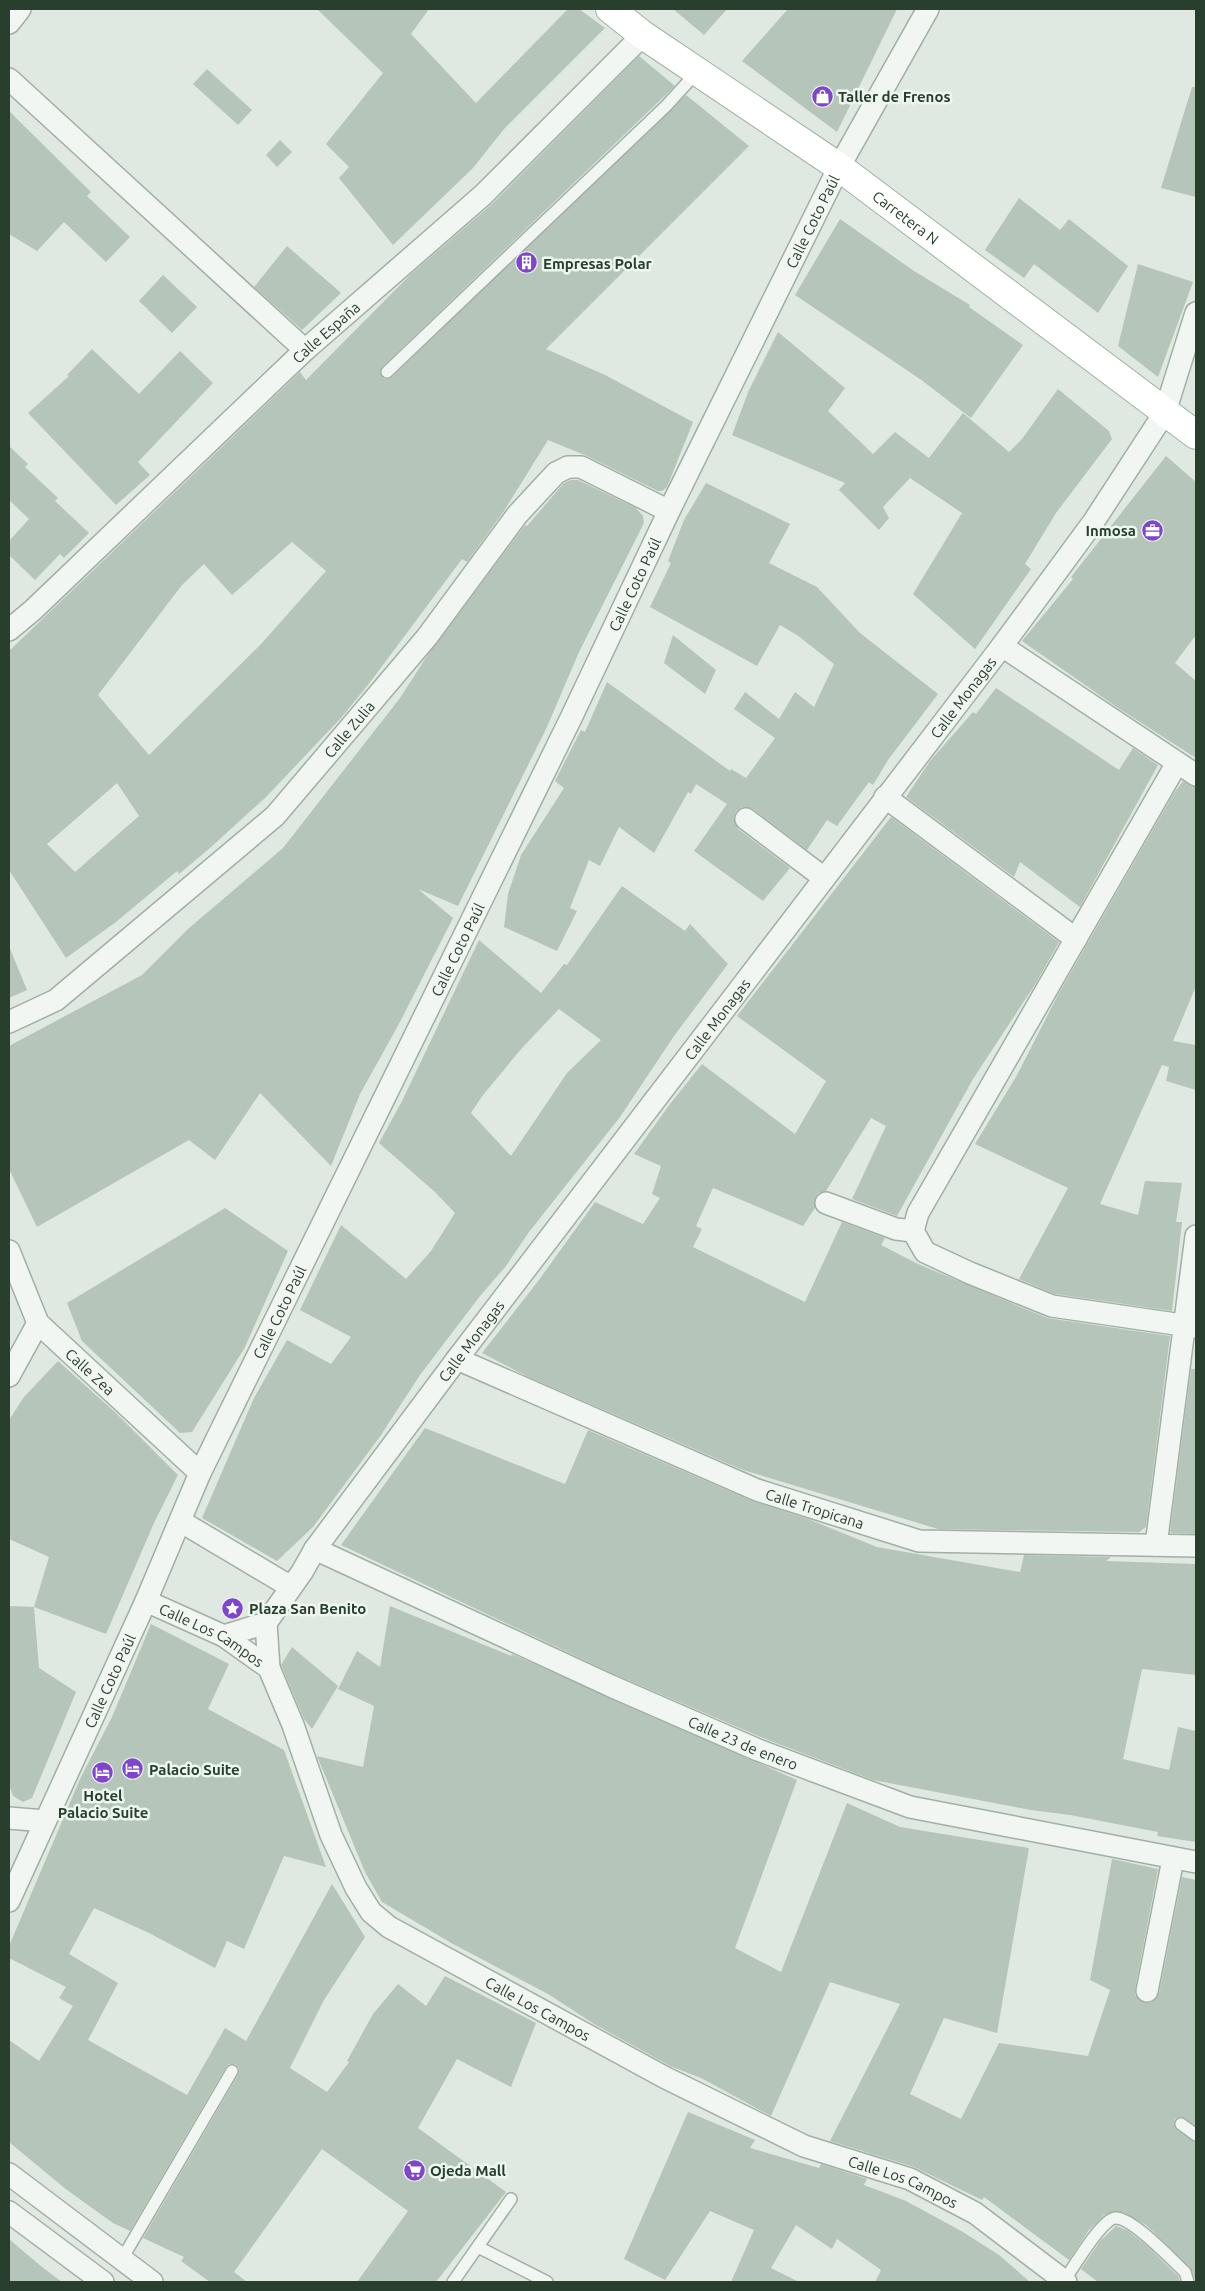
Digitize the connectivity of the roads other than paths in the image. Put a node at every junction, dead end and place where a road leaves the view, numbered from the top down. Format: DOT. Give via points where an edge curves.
graph roads {
  1 [pos="20,9"];
  2 [pos="610,9"];
  3 [pos="928,9"];
  4 [pos="9,23"];
  5 [pos="643,34"];
  6 [pos="698,71"];
  7 [pos="9,79"];
  8 [pos="839,167"];
  9 [pos="1196,313"];
  10 [pos="305,350"];
  11 [pos="387,372"];
  12 [pos="1165,412"];
  13 [pos="1196,435"];
  14 [pos="669,511"];
  15 [pos="9,630"];
  16 [pos="1002,646"];
  17 [pos="1177,763"];
  18 [pos="1196,775"];
  19 [pos="885,797"];
  20 [pos="746,819"];
  21 [pos="824,878"];
  22 [pos="1076,938"];
  23 [pos="9,1022"];
  24 [pos="826,1203"];
  25 [pos="913,1231"];
  26 [pos="1196,1236"];
  27 [pos="9,1251"];
  28 [pos="38,1323"];
  29 [pos="1190,1327"];
  30 [pos="457,1359"];
  31 [pos="9,1376"];
  32 [pos="200,1474"];
  33 [pos="180,1521"];
  34 [pos="1156,1545"];
  35 [pos="1196,1546"];
  36 [pos="315,1549"];
  37 [pos="291,1587"];
  38 [pos="146,1601"];
  39 [pos="266,1623"];
  40 [pos="224,1636"];
  41 [pos="269,1668"];
  42 [pos="9,1818"];
  43 [pos="45,1821"];
  44 [pos="1173,1859"];
  45 [pos="1196,1862"];
  46 [pos="9,1901"];
  47 [pos="1147,1991"];
  48 [pos="232,2071"];
  49 [pos="1181,2124"];
  50 [pos="1196,2134"];
  51 [pos="9,2174"];
  52 [pos="511,2199"];
  53 [pos="9,2212"];
  54 [pos="478,2247"];
  55 [pos="122,2259"];
  56 [pos="103,2282"];
  57 [pos="152,2282"];
  58 [pos="452,2282"];
  59 [pos="547,2282"];
  60 [pos="1065,2282"];
  61 [pos="1188,2282"];
  1 -- 4 [label="street"];
  2 -- 5 [label="main road, Carretera N"];
  3 -- 8 [label="street, Calle Coto Paúl"];
  5 -- 6 [label="main road, Carretera N"];
  5 -- 10 [label="street, Calle España" via="483,195"];
  6 -- 8 [label="main road, Carretera N"];
  6 -- 11 [label="lane" via="666,106"];
  7 -- 10 [label="street"];
  8 -- 12 [label="main road, Carretera N"];
  8 -- 14 [label="street, Calle Coto Paúl"];
  9 -- 12 [label="street, Calle Monagas"];
  10 -- 15 [label="street, Calle España"];
  12 -- 13 [label="main road, Carretera N"];
  12 -- 16 [label="street, Calle Monagas" via="1094,521"];
  14 -- 23 [label="street, Calle Zulia" via="581,466 568,467 556,473 517,514 427,637 275,816 56,1000"];
  14 -- 32 [label="street, Calle Coto Paúl" via="571,718"];
  16 -- 17 [label="street"];
  16 -- 19 [label="street, Calle Monagas"];
  17 -- 18 [label="street"];
  17 -- 22 [label="street"];
  19 -- 21 [label="street, Calle Monagas"];
  19 -- 22 [label="street"];
  20 -- 21 [label="street"];
  21 -- 30 [label="street, Calle Monagas"];
  22 -- 25 [label="street" via="918,1213"];
  24 -- 25 [label="street" via="896,1229"];
  25 -- 29 [label="street" via="925,1252 1052,1306"];
  26 -- 29 [label="street"];
  27 -- 28 [label="street, Calle Zea"];
  28 -- 31 [label="street"];
  28 -- 32 [label="street, Calle Zea"];
  29 -- 34 [label="street"];
  30 -- 34 [label="street, Calle Tropicana" via="757,1490 919,1541"];
  30 -- 36 [label="street, Calle Monagas"];
  32 -- 33 [label="street, Calle Coto Paúl"];
  33 -- 37 [label="street"];
  33 -- 38 [label="street, Calle Coto Paúl"];
  34 -- 35 [label="street, Calle Tropicana"];
  36 -- 37 [label="street, Calle Monagas"];
  36 -- 44 [label="street, Calle 23 de enero" via="758,1750 910,1807"];
  37 -- 39 [label="street, Calle Monagas"];
  38 -- 40 [label="street, Calle Los Campos"];
  38 -- 43 [label="street, Calle Coto Paúl"];
  39 -- 40 [label="street"];
  39 -- 41 [label="street"];
  40 -- 41 [label="street, Calle Los Campos"];
  41 -- 60 [label="street, Calle Los Campos" via="293,1725 331,1835 371,1912 389,1927 664,2077 804,2146 910,2179 975,2213"];
  42 -- 43 [label="street"];
  43 -- 46 [label="street, Calle Coto Paúl"];
  44 -- 45 [label="street, Calle 23 de enero"];
  44 -- 47 [label="street"];
  48 -- 55 [label="lane"];
  49 -- 50 [label="lane"];
  51 -- 55 [label="street"];
  52 -- 54 [label="lane"];
  53 -- 56 [label="street"];
  54 -- 58 [label="lane"];
  54 -- 59 [label="lane"];
  55 -- 57 [label="street"];
  60 -- 61 [label="lane" via="1104,2224 1114,2218 1128,2220 1185,2272"];
}
